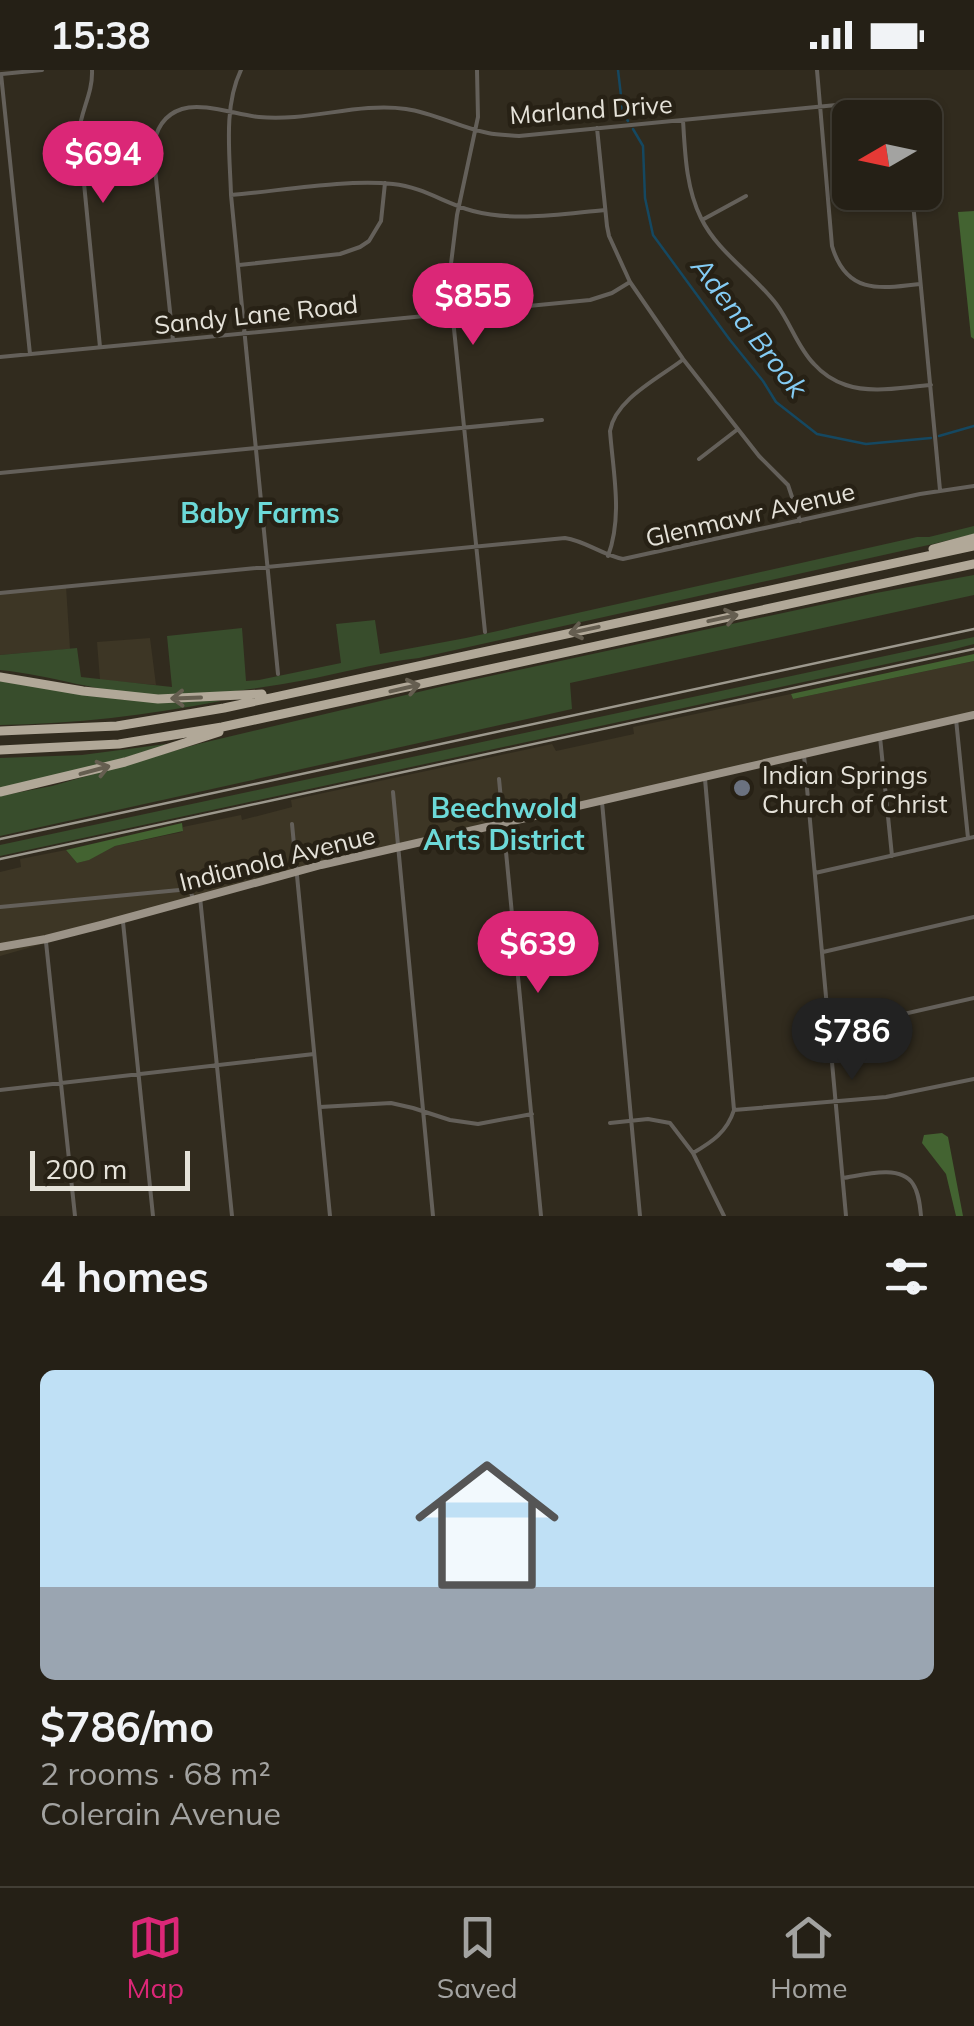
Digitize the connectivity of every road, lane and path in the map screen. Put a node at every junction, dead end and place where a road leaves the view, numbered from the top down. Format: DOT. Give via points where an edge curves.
graph roads {
  1 [pos="42,70"];
  2 [pos="92,70"];
  3 [pos="241,70"];
  4 [pos="477,70"];
  5 [pos="817,70"];
  6 [pos="1,74"];
  7 [pos="832,105"];
  8 [pos="820,106"];
  9 [pos="232,113"];
  10 [pos="683,120"];
  11 [pos="597,128"];
  12 [pos="476,129"];
  13 [pos="385,183"];
  14 [pos="231,196"];
  15 [pos="746,196"];
  16 [pos="459,205"];
  17 [pos="604,210"];
  18 [pos="914,210"];
  19 [pos="702,220"];
  20 [pos="238,265"];
  21 [pos="630,282"];
  22 [pos="920,284"];
  23 [pos="452,313"];
  24 [pos="245,333"];
  25 [pos="172,340"];
  26 [pos="100,347"];
  27 [pos="30,354"];
  28 [pos="0,357"];
  29 [pos="683,359"];
  30 [pos="930,385"];
  31 [pos="542,420"];
  32 [pos="465,428"];
  33 [pos="738,429"];
  34 [pos="257,448"];
  35 [pos="699,459"];
  36 [pos="0,473"];
  37 [pos="974,486"];
  38 [pos="940,490"];
  39 [pos="800,520"];
  40 [pos="974,538"];
  41 [pos="476,546"];
  42 [pos="974,546"];
  43 [pos="608,556"];
  44 [pos="884,564"];
  45 [pos="974,566"];
  46 [pos="268,567"];
  47 [pos="0,593"];
  48 [pos="485,632"];
  49 [pos="278,674"];
  50 [pos="0,677"];
  51 [pos="305,690"];
  52 [pos="974,715"];
  53 [pos="250,720"];
  54 [pos="956,720"];
  55 [pos="0,730"];
  56 [pos="880,737"];
  57 [pos="0,750"];
  58 [pos="804,754"];
  59 [pos="499,779"];
  60 [pos="704,779"];
  61 [pos="0,792"];
  62 [pos="393,792"];
  63 [pos="602,800"];
  64 [pos="292,824"];
  65 [pos="504,824"];
  66 [pos="971,838"];
  67 [pos="398,848"];
  68 [pos="892,856"];
  69 [pos="297,871"];
  70 [pos="815,873"];
  71 [pos="204,886"];
  72 [pos="194,895"];
  73 [pos="0,908"];
  74 [pos="974,917"];
  75 [pos="123,919"];
  76 [pos="46,939"];
  77 [pos="0,947"];
  78 [pos="822,952"];
  79 [pos="974,998"];
  80 [pos="829,1031"];
  81 [pos="314,1054"];
  82 [pos="217,1065"];
  83 [pos="139,1074"];
  84 [pos="974,1079"];
  85 [pos="61,1083"];
  86 [pos="0,1090"];
  87 [pos="836,1102"];
  88 [pos="319,1107"];
  89 [pos="734,1110"];
  90 [pos="423,1111"];
  91 [pos="532,1114"];
  92 [pos="631,1120"];
  93 [pos="610,1122"];
  94 [pos="692,1153"];
  95 [pos="843,1178"];
  96 [pos="75,1216"];
  97 [pos="154,1216"];
  98 [pos="232,1216"];
  99 [pos="330,1216"];
  100 [pos="433,1216"];
  101 [pos="541,1216"];
  102 [pos="640,1216"];
  103 [pos="724,1216"];
  104 [pos="846,1216"];
  105 [pos="922,1216"];
  1 -- 6 [label="street"];
  2 -- 26 [label="street" via="79,132"];
  3 -- 9 [label="street"];
  4 -- 12 [label="street"];
  5 -- 8 [label="street"];
  6 -- 27 [label="street"];
  7 -- 8 [label="street, Marland Drive"];
  8 -- 10 [label="street, Marland Drive"];
  8 -- 22 [label="street" via="839,265 853,280 875,288"];
  9 -- 12 [label="street, Marland Drive" via="282,118 392,108"];
  9 -- 14 [label="street"];
  9 -- 25 [label="street, Marland Drive" via="183,108 164,120 154,140"];
  10 -- 11 [label="street, Marland Drive"];
  10 -- 19 [label="street" via="691,192"];
  11 -- 12 [label="street, Marland Drive" via="519,136"];
  11 -- 17 [label="street"];
  12 -- 16 [label="street"];
  13 -- 14 [label="street"];
  13 -- 16 [label="street"];
  13 -- 20 [label="street" via="381,221 360,248"];
  14 -- 20 [label="street"];
  15 -- 19 [label="street"];
  16 -- 17 [label="street" via="522,218"];
  16 -- 23 [label="street"];
  17 -- 21 [label="street"];
  18 -- 22 [label="street"];
  19 -- 30 [label="street" via="780,308 819,369 866,389"];
  20 -- 24 [label="street"];
  21 -- 23 [label="street, Sandy Lane Road" via="599,298"];
  21 -- 29 [label="street"];
  22 -- 30 [label="street"];
  23 -- 24 [label="street, Sandy Lane Road"];
  23 -- 32 [label="street"];
  24 -- 25 [label="street, Sandy Lane Road"];
  24 -- 34 [label="street"];
  25 -- 26 [label="street, Sandy Lane Road"];
  26 -- 27 [label="street, Sandy Lane Road"];
  27 -- 28 [label="street, Sandy Lane Road"];
  29 -- 33 [label="street"];
  29 -- 43 [label="street" via="612,419 617,519"];
  30 -- 38 [label="street"];
  31 -- 32 [label="street"];
  32 -- 34 [label="street"];
  32 -- 41 [label="street"];
  33 -- 35 [label="street"];
  33 -- 39 [label="street" via="788,484"];
  34 -- 36 [label="street"];
  34 -- 46 [label="street"];
  37 -- 38 [label="street, Glenmawr Avenue"];
  38 -- 39 [label="street, Glenmawr Avenue"];
  39 -- 43 [label="street, Glenmawr Avenue" via="634,558"];
  40 -- 44 [label="highway"];
  41 -- 43 [label="street, Glenmawr Avenue" via="564,538"];
  41 -- 46 [label="street, Glenmawr Avenue"];
  41 -- 48 [label="street"];
  42 -- 44 [label="highway"];
  44 -- 51 [label="highway, one-way"];
  53 -- 45 [label="highway, one-way"];
  46 -- 47 [label="street, Glenmawr Avenue"];
  46 -- 49 [label="street"];
  51 -- 50 [label="highway, one-way" via="158,699"];
  51 -- 55 [label="highway" via="117,726"];
  52 -- 54 [label="main road, Indianola Avenue"];
  53 -- 57 [label="highway" via="119,744"];
  61 -- 53 [label="highway, one-way" via="124,762"];
  54 -- 56 [label="main road, Indianola Avenue"];
  54 -- 66 [label="street"];
  56 -- 58 [label="main road, Indianola Avenue"];
  56 -- 68 [label="street"];
  58 -- 60 [label="main road, Indianola Avenue"];
  58 -- 70 [label="street"];
  59 -- 65 [label="street"];
  60 -- 63 [label="main road, Indianola Avenue"];
  60 -- 89 [label="street"];
  62 -- 67 [label="street"];
  63 -- 65 [label="main road, Indianola Avenue"];
  63 -- 92 [label="street"];
  64 -- 69 [label="street"];
  65 -- 67 [label="main road, Indianola Avenue"];
  65 -- 91 [label="street"];
  66 -- 68 [label="street"];
  67 -- 69 [label="main road, Indianola Avenue"];
  67 -- 90 [label="street"];
  68 -- 70 [label="street"];
  69 -- 72 [label="main road, Indianola Avenue"];
  69 -- 81 [label="street"];
  70 -- 78 [label="street"];
  71 -- 72 [label="street"];
  72 -- 73 [label="street"];
  72 -- 75 [label="main road, Indianola Avenue"];
  72 -- 82 [label="street"];
  74 -- 78 [label="street"];
  75 -- 76 [label="main road, Indianola Avenue"];
  75 -- 83 [label="street"];
  76 -- 77 [label="main road, Indianola Avenue"];
  76 -- 85 [label="street"];
  78 -- 80 [label="street"];
  79 -- 80 [label="street"];
  80 -- 87 [label="street"];
  81 -- 82 [label="street"];
  81 -- 88 [label="street"];
  82 -- 83 [label="street"];
  82 -- 98 [label="street"];
  83 -- 85 [label="street"];
  83 -- 97 [label="street"];
  84 -- 87 [label="street"];
  85 -- 86 [label="street"];
  85 -- 96 [label="street"];
  87 -- 89 [label="street"];
  87 -- 95 [label="street"];
  88 -- 90 [label="street" via="391,1103"];
  88 -- 99 [label="street"];
  89 -- 94 [label="street" via="713,1142"];
  90 -- 91 [label="street" via="478,1124"];
  90 -- 100 [label="street"];
  91 -- 101 [label="street"];
  92 -- 93 [label="street"];
  92 -- 94 [label="street" via="667,1122"];
  92 -- 102 [label="street"];
  94 -- 103 [label="street"];
  95 -- 104 [label="street"];
  95 -- 105 [label="street" via="903,1174 917,1192"];
}
